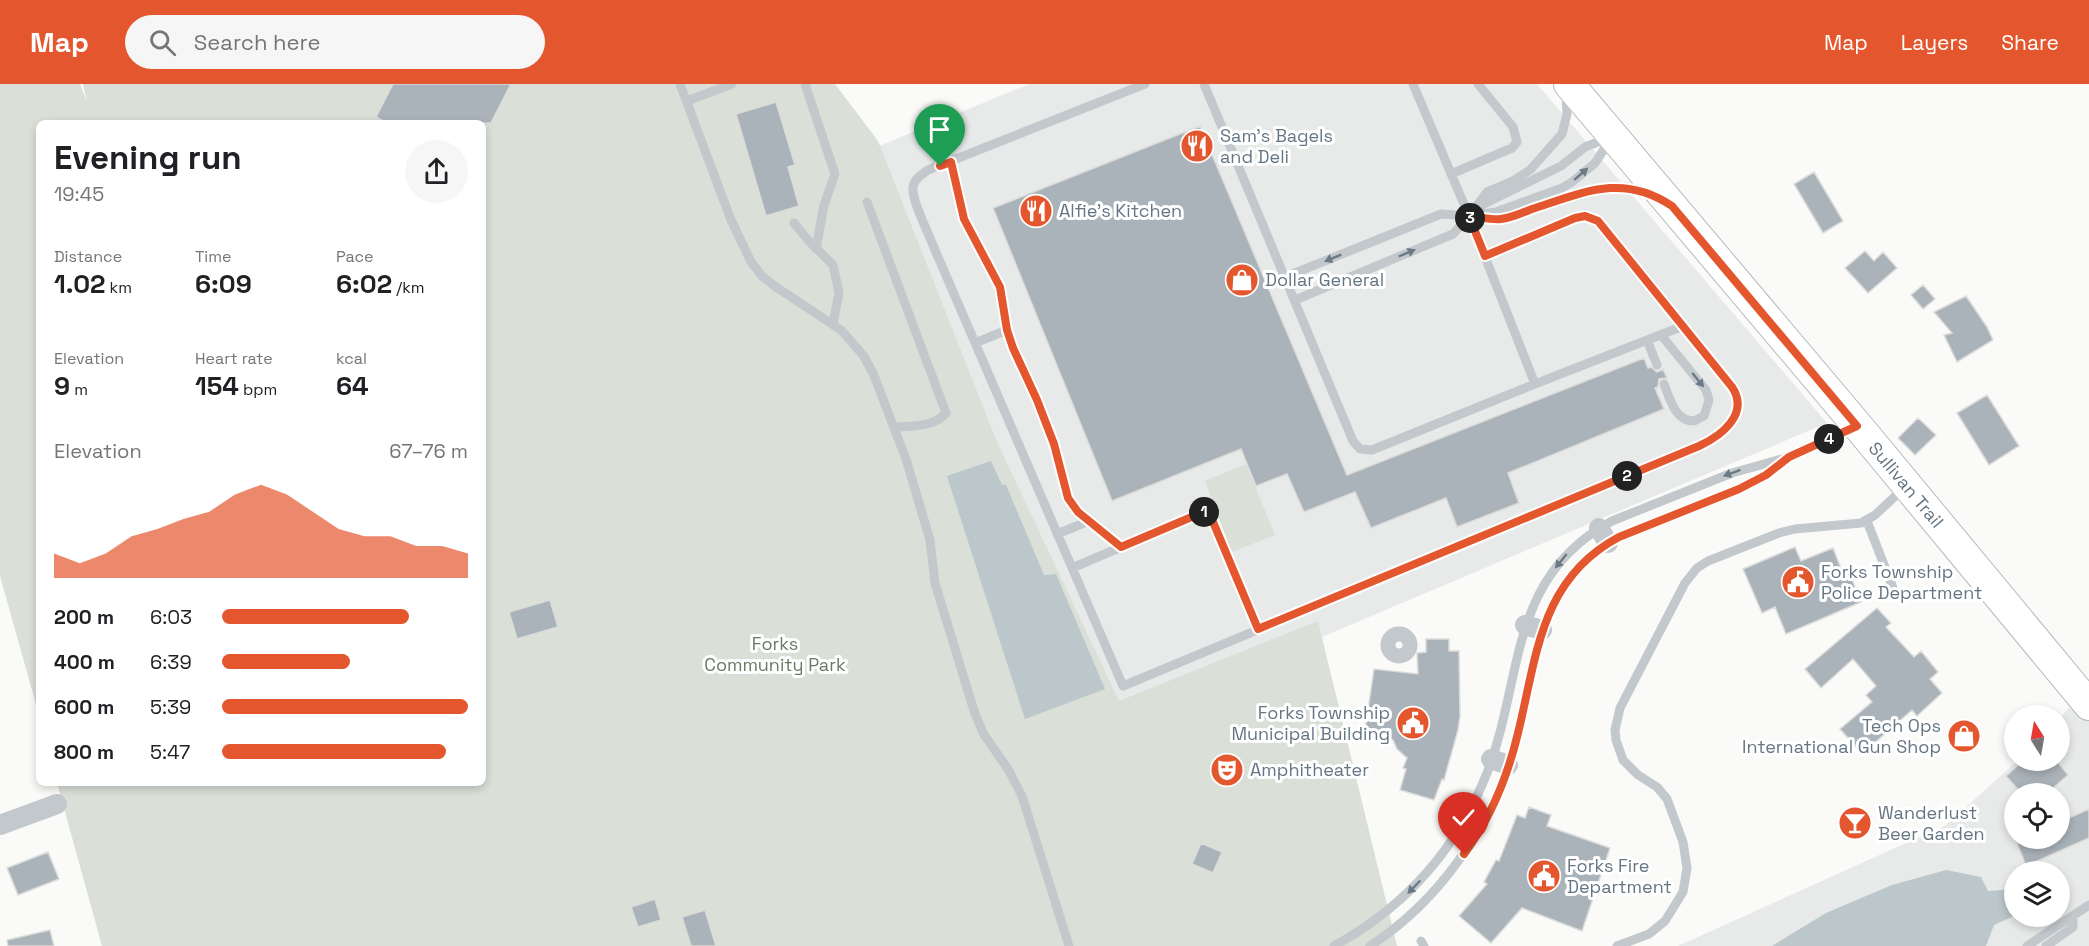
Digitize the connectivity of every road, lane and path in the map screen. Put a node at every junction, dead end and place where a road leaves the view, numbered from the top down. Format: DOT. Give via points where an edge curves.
graph roads {
  1 [pos="680,84"];
  2 [pos="732,84"];
  3 [pos="805,84"];
  4 [pos="1145,84"];
  5 [pos="1204,84"];
  6 [pos="1413,84"];
  7 [pos="1478,84"];
  8 [pos="1564,84"];
  9 [pos="1569,84"];
  10 [pos="687,100"];
  11 [pos="1613,135"];
  12 [pos="951,162"];
  13 [pos="1451,174"];
  14 [pos="867,202"];
  15 [pos="1672,206"];
  16 [pos="1469,216"];
  17 [pos="794,223"];
  18 [pos="816,249"];
  19 [pos="1485,256"];
  20 [pos="1286,277"];
  21 [pos="1295,300"];
  22 [pos="833,324"];
  23 [pos="1683,326"];
  24 [pos="1007,330"];
  25 [pos="1661,335"];
  26 [pos="1647,340"];
  27 [pos="975,343"];
  28 [pos="1657,365"];
  29 [pos="1535,384"];
  30 [pos="1664,384"];
  31 [pos="1857,426"];
  32 [pos="896,428"];
  33 [pos="1789,457"];
  34 [pos="1907,486"];
  35 [pos="1089,521"];
  36 [pos="1867,521"];
  37 [pos="1057,534"];
  38 [pos="1604,536"];
  39 [pos="1121,547"];
  40 [pos="1072,568"];
  41 [pos="1893,588"];
  42 [pos="1534,627"];
  43 [pos="1258,629"];
  44 [pos="2089,705"];
  45 [pos="1500,762"];
  46 [pos="57,804"];
  47 [pos="0,825"];
  48 [pos="2089,905"];
  49 [pos="2073,916"];
  50 [pos="1070,946"];
  51 [pos="1334,946"];
  52 [pos="1370,946"];
  53 [pos="1617,946"];
  54 [pos="2027,946"];
  55 [pos="2046,946"];
  1 -- 10 [label="lane"];
  2 -- 10 [label="lane"];
  3 -- 18 [label="lane" via="835,174 824,205"];
  4 -- 12 [label="lane"];
  5 -- 20 [label="lane"];
  6 -- 13 [label="lane"];
  7 -- 13 [label="lane" via="1513,127 1517,142 1512,148"];
  8 -- 16 [label="lane" via="1567,114 1562,134 1530,170 1487,192"];
  9 -- 11 [label="main road"];
  10 -- 22 [label="lane" via="734,228 751,262 776,287"];
  11 -- 15 [label="main road"];
  11 -- 16 [label="lane" via="1484,204"];
  16 -- 11 [label="lane, one-way" via="1496,212 1562,188 1595,163"];
  12 -- 24 [label="lane" via="964,219 1000,287"];
  12 -- 27 [label="lane" via="918,176 913,186"];
  13 -- 16 [label="lane"];
  14 -- 32 [label="lane" via="946,413 940,420 921,426"];
  15 -- 16 [label="lane" via="1637,189 1610,187 1501,219"];
  15 -- 31 [label="main road, Sullivan Trail"];
  16 -- 19 [label="lane"];
  16 -- 20 [label="lane, one-way" via="1442,214"];
  21 -- 16 [label="lane, one-way" via="1453,234"];
  17 -- 18 [label="lane"];
  18 -- 22 [label="lane" via="833,265 839,293"];
  19 -- 23 [label="lane" via="1575,218 1594,219"];
  19 -- 29 [label="lane"];
  20 -- 21 [label="lane"];
  21 -- 29 [label="lane" via="1353,441 1360,449 1384,446"];
  22 -- 32 [label="lane" via="869,365"];
  23 -- 25 [label="lane"];
  23 -- 43 [label="lane" via="1737,396 1738,407 1732,421 1712,440"];
  24 -- 27 [label="lane"];
  24 -- 35 [label="lane" via="1054,444 1068,498"];
  25 -- 26 [label="lane"];
  25 -- 30 [label="lane, one-way" via="1706,390 1709,400 1704,416 1694,421 1682,417"];
  26 -- 28 [label="lane"];
  26 -- 29 [label="lane"];
  27 -- 37 [label="lane"];
  31 -- 33 [label="lane"];
  31 -- 34 [label="main road, Sullivan Trail"];
  32 -- 50 [label="lane" via="930,540 935,583 974,711 988,742 1022,796"];
  33 -- 38 [label="lane, one-way" via="1732,473"];
  33 -- 38 [label="lane" via="1739,489"];
  34 -- 36 [label="lane"];
  34 -- 44 [label="main road, Sullivan Trail"];
  35 -- 37 [label="lane"];
  35 -- 39 [label="lane"];
  36 -- 41 [label="lane"];
  36 -- 53 [label="lane" via="1779,533 1708,561 1685,583 1620,708 1616,730 1626,765 1667,799 1686,855 1685,880 1678,902 1658,929"];
  37 -- 40 [label="lane"];
  38 -- 42 [label="lane"];
  38 -- 42 [label="lane, one-way" via="1580,542 1558,564 1538,594"];
  39 -- 40 [label="lane"];
  39 -- 43 [label="lane" via="1208,510"];
  40 -- 43 [label="lane" via="1123,686"];
  42 -- 45 [label="lane" via="1500,730"];
  42 -- 45 [label="lane" via="1518,734"];
  45 -- 51 [label="lane, one-way" via="1456,834 1413,888 1362,930"];
  45 -- 52 [label="lane" via="1482,825 1471,844 1426,901"];
  46 -- 47 [label="street"];
  48 -- 49 [label="lane"];
  49 -- 54 [label="lane"];
  49 -- 55 [label="lane" via="2073,927"];
}
